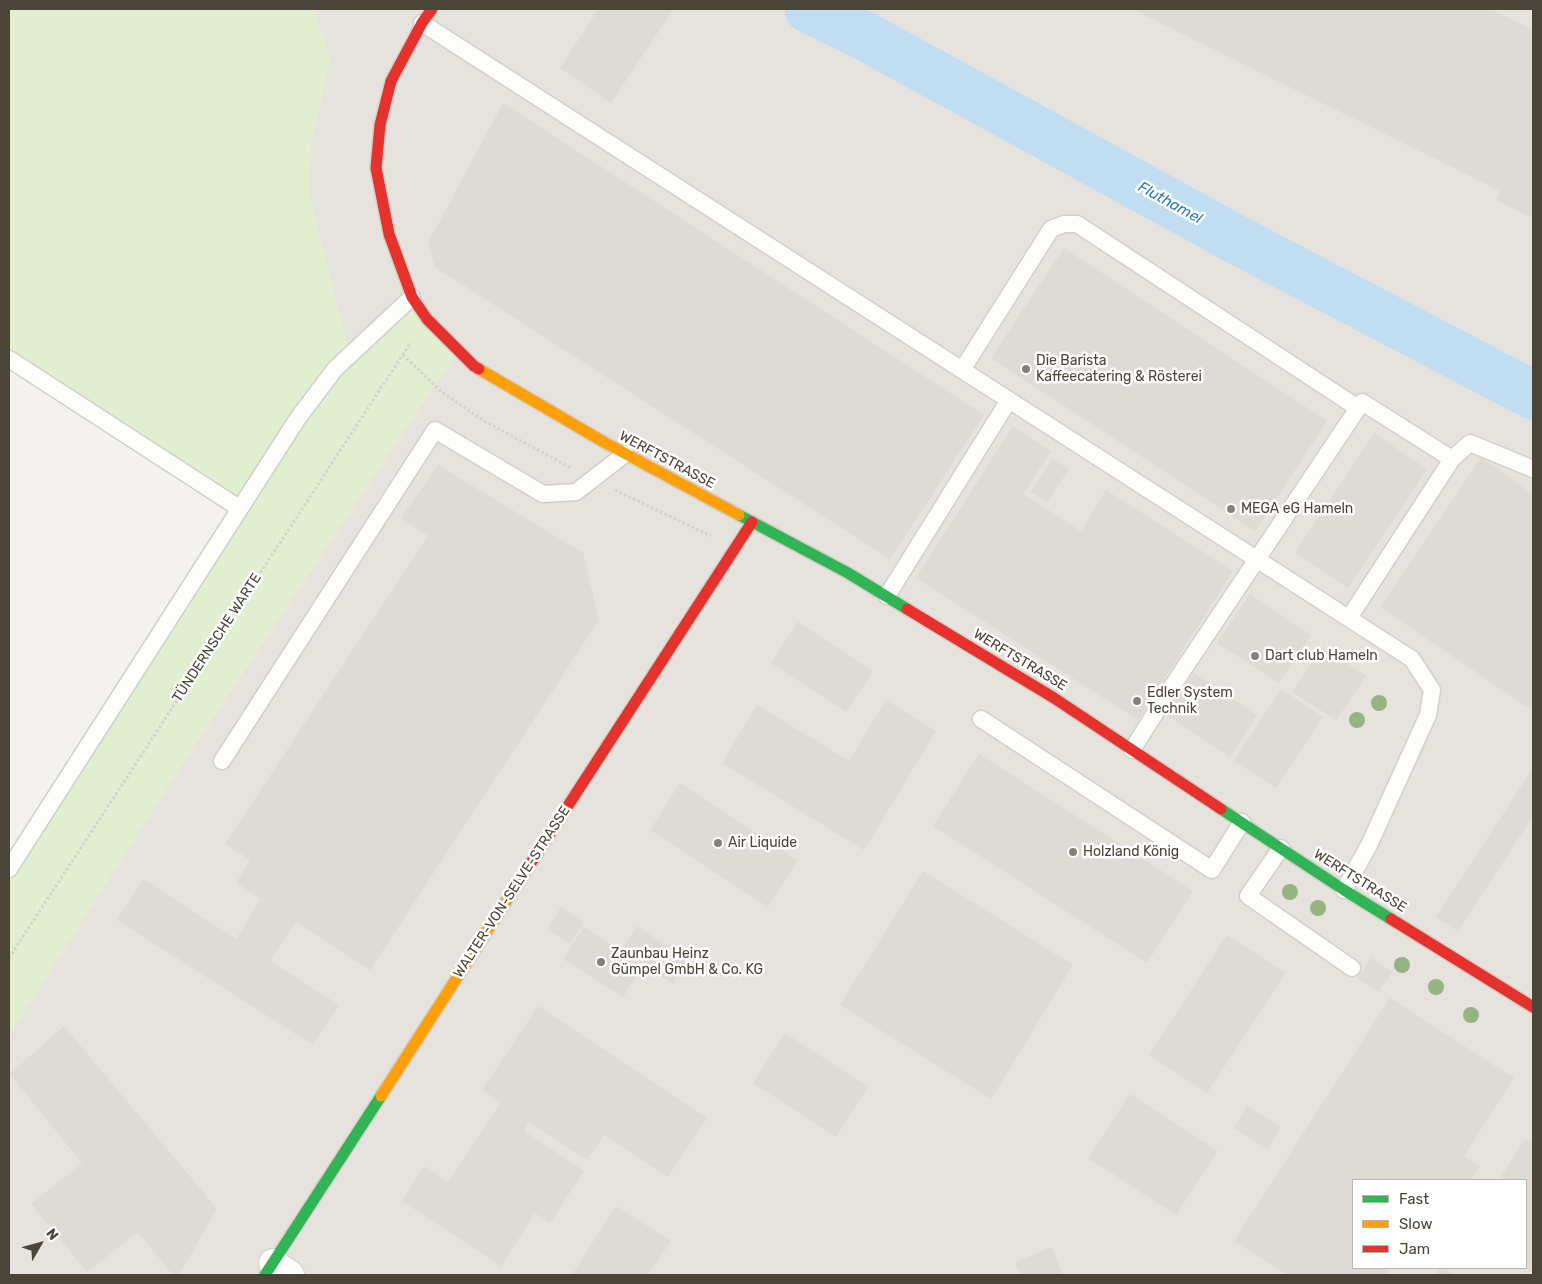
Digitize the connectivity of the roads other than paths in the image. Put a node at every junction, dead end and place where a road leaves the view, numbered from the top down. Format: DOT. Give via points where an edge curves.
graph roads {
  1 [pos="432,9"];
  2 [pos="422,23"];
  3 [pos="412,297"];
  4 [pos="9,359"];
  5 [pos="962,370"];
  6 [pos="1009,400"];
  7 [pos="1358,408"];
  8 [pos="625,454"];
  9 [pos="1452,459"];
  10 [pos="1533,468"];
  11 [pos="239,508"];
  12 [pos="752,522"];
  13 [pos="1258,560"];
  14 [pos="887,596"];
  15 [pos="1348,618"];
  16 [pos="982,719"];
  17 [pos="1132,750"];
  18 [pos="222,761"];
  19 [pos="1242,822"];
  20 [pos="1280,848"];
  21 [pos="9,869"];
  22 [pos="1344,890"];
  23 [pos="1352,968"];
  24 [pos="1533,1007"];
  25 [pos="276,1271"];
  1 -- 2 [label="street, WERFTSTRASSE"];
  2 -- 3 [label="street, WERFTSTRASSE" via="392,81 380,125 376,168 389,234"];
  2 -- 5 [label="lane"];
  3 -- 8 [label="street, WERFTSTRASSE" via="427,319 474,366"];
  3 -- 11 [label="lane" via="335,369 298,418"];
  4 -- 11 [label="lane"];
  5 -- 6 [label="lane"];
  5 -- 7 [label="lane" via="1051,229 1077,224"];
  6 -- 13 [label="lane"];
  6 -- 14 [label="lane"];
  7 -- 9 [label="lane" via="1362,402"];
  7 -- 13 [label="lane"];
  8 -- 12 [label="street, WERFTSTRASSE"];
  8 -- 18 [label="lane" via="576,492 543,494 435,430"];
  9 -- 10 [label="lane" via="1470,443"];
  9 -- 15 [label="lane"];
  11 -- 21 [label="lane"];
  12 -- 14 [label="street, WERFTSTRASSE"];
  12 -- 25 [label="street, WALTER-VON-SELVE-STRASSE"];
  13 -- 15 [label="lane"];
  13 -- 17 [label="lane"];
  14 -- 17 [label="street, WERFTSTRASSE" via="1054,698"];
  15 -- 22 [label="lane" via="1412,659 1432,690 1428,716"];
  16 -- 19 [label="lane" via="1212,870"];
  17 -- 19 [label="street, WERFTSTRASSE"];
  19 -- 20 [label="street, WERFTSTRASSE"];
  20 -- 22 [label="street, WERFTSTRASSE"];
  20 -- 23 [label="lane" via="1248,896"];
  22 -- 24 [label="street, WERFTSTRASSE"];
}
